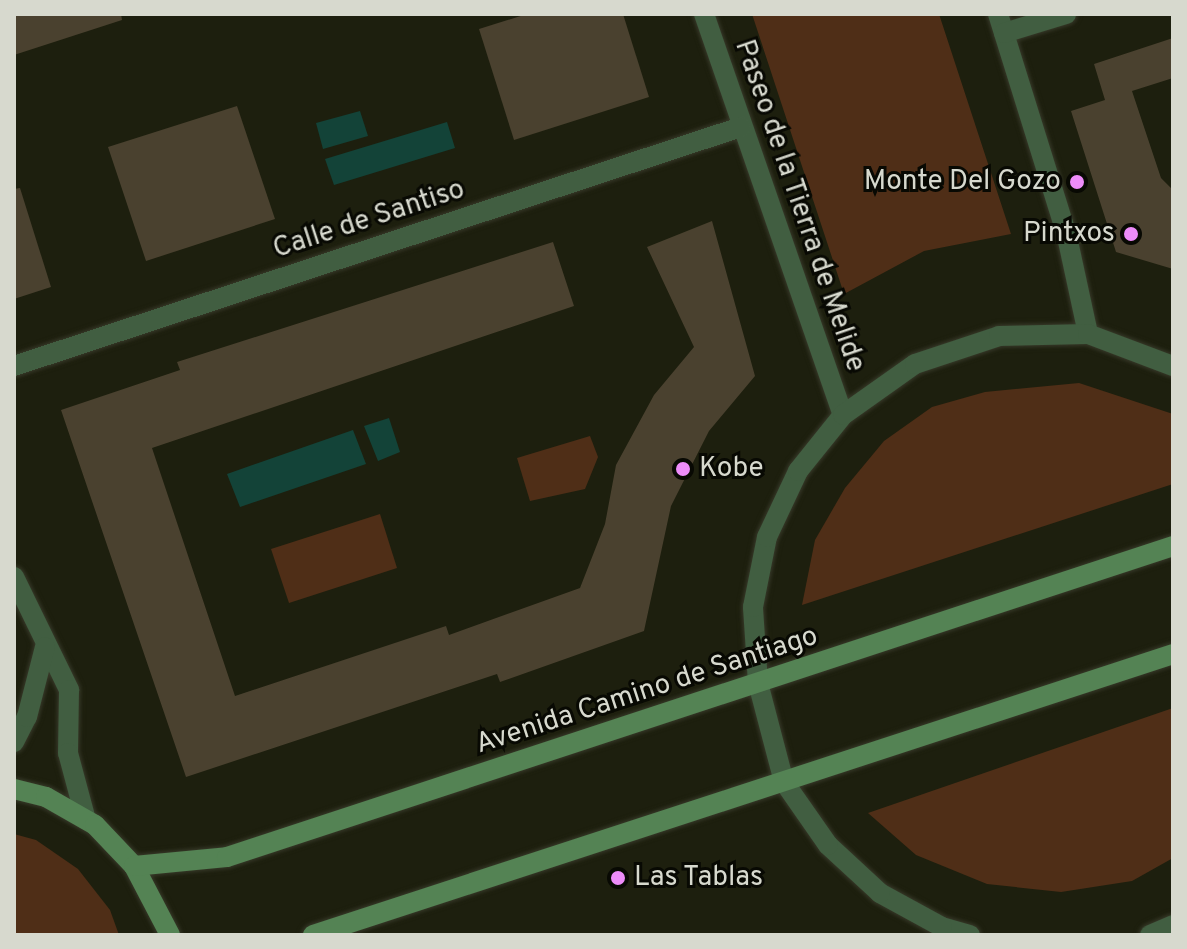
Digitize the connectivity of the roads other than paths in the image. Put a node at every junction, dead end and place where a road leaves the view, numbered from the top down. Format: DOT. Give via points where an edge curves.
graph roads {
  1 [pos="704,14"];
  2 [pos="1066,14"];
  3 [pos="1001,24"];
  4 [pos="741,127"];
  5 [pos="1088,334"];
  6 [pos="14,366"];
  7 [pos="1173,366"];
  8 [pos="843,415"];
  9 [pos="1173,546"];
  10 [pos="14,577"];
  11 [pos="45,647"];
  12 [pos="1173,654"];
  13 [pos="758,683"];
  14 [pos="14,742"];
  15 [pos="784,782"];
  16 [pos="14,789"];
  17 [pos="86,820"];
  18 [pos="134,866"];
  19 [pos="1173,925"];
  20 [pos="170,935"];
  21 [pos="313,935"];
  22 [pos="970,935"];
  23 [pos="1150,935"];
  1 -- 4 [label="street, Paseo de la Tierra de Melide"];
  2 -- 3 [label="street"];
  3 -- 5 [label="street" via="1066,232"];
  4 -- 6 [label="street, Calle de Santiso"];
  4 -- 8 [label="street, Paseo de la Tierra de Melide"];
  5 -- 7 [label="street"];
  5 -- 8 [label="street" via="999,336 929,359"];
  8 -- 13 [label="street" via="798,471 767,537 753,607"];
  9 -- 13 [label="street, Avenida Camino de Santiago"];
  10 -- 11 [label="street"];
  11 -- 14 [label="street" via="27,717"];
  11 -- 17 [label="street" via="69,690 68,753"];
  12 -- 15 [label="street"];
  13 -- 15 [label="street"];
  13 -- 18 [label="street, Avenida Camino de Santiago" via="227,857"];
  15 -- 21 [label="street"];
  15 -- 22 [label="street" via="828,845 880,893 942,927"];
  16 -- 17 [label="street" via="46,797"];
  17 -- 18 [label="street"];
  18 -- 20 [label="street"];
  19 -- 23 [label="street"];
}
